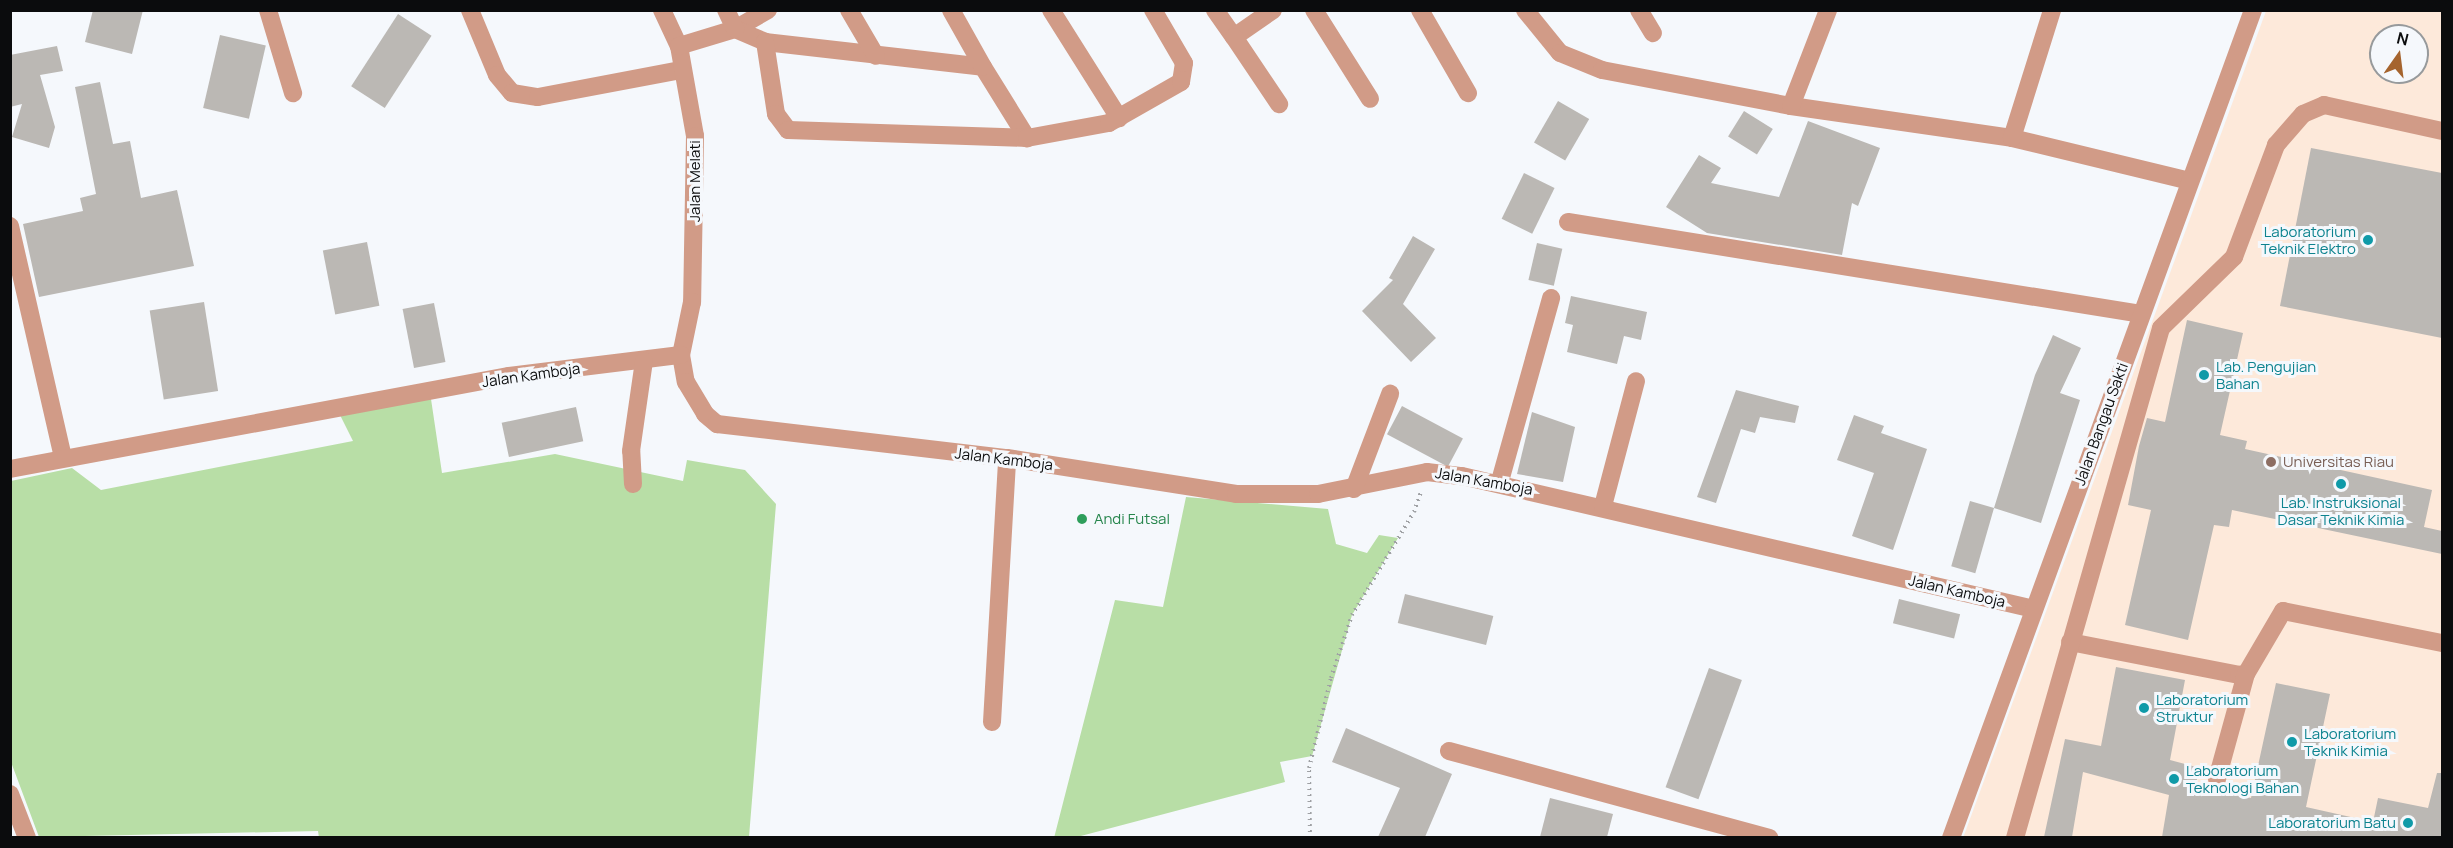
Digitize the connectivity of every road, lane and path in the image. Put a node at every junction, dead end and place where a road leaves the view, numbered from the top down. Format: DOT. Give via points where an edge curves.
graph roads {
  1 [pos="268,10"];
  2 [pos="470,10"];
  3 [pos="662,10"];
  4 [pos="726,10"];
  5 [pos="768,10"];
  6 [pos="849,10"];
  7 [pos="951,10"];
  8 [pos="1051,10"];
  9 [pos="1153,10"];
  10 [pos="1215,10"];
  11 [pos="1273,10"];
  12 [pos="1314,10"];
  13 [pos="1420,10"];
  14 [pos="1525,10"];
  15 [pos="1639,10"];
  16 [pos="1828,10"];
  17 [pos="2052,10"];
  18 [pos="2253,10"];
  19 [pos="735,29"];
  20 [pos="1653,33"];
  21 [pos="1234,37"];
  22 [pos="765,42"];
  23 [pos="679,46"];
  24 [pos="876,56"];
  25 [pos="983,67"];
  26 [pos="681,70"];
  27 [pos="293,93"];
  28 [pos="1468,93"];
  29 [pos="1370,99"];
  30 [pos="1279,104"];
  31 [pos="1791,106"];
  32 [pos="1119,118"];
  33 [pos="2442,131"];
  34 [pos="1027,138"];
  35 [pos="2012,138"];
  36 [pos="2190,181"];
  37 [pos="1568,222"];
  38 [pos="11,229"];
  39 [pos="1551,298"];
  40 [pos="2141,314"];
  41 [pos="681,355"];
  42 [pos="644,361"];
  43 [pos="1636,381"];
  44 [pos="1390,394"];
  45 [pos="63,458"];
  46 [pos="1007,458"];
  47 [pos="10,469"];
  48 [pos="1427,472"];
  49 [pos="1500,481"];
  50 [pos="633,484"];
  51 [pos="1354,489"];
  52 [pos="1603,506"];
  53 [pos="2034,609"];
  54 [pos="2070,642"];
  55 [pos="2442,643"];
  56 [pos="2246,674"];
  57 [pos="992,722"];
  58 [pos="1449,751"];
  59 [pos="2217,779"];
  60 [pos="10,794"];
  61 [pos="27,837"];
  62 [pos="1310,837"];
  63 [pos="1769,837"];
  64 [pos="1951,837"];
  65 [pos="2015,837"];
  1 -- 27 [label="street"];
  2 -- 26 [label="street" via="497,75 512,93 538,97"];
  3 -- 23 [label="street, Jalan Melati"];
  4 -- 19 [label="street"];
  5 -- 19 [label="street"];
  6 -- 24 [label="street"];
  7 -- 25 [label="street"];
  8 -- 32 [label="street"];
  9 -- 32 [label="street" via="1184,63 1184,77 1151,103"];
  10 -- 21 [label="street"];
  11 -- 21 [label="street"];
  12 -- 29 [label="street"];
  13 -- 28 [label="street"];
  14 -- 31 [label="street" via="1560,53 1602,70"];
  15 -- 20 [label="street"];
  16 -- 31 [label="street"];
  17 -- 35 [label="street"];
  18 -- 36 [label="street, Jalan Bangau Sakti"];
  19 -- 22 [label="street"];
  19 -- 23 [label="street"];
  21 -- 30 [label="street"];
  22 -- 24 [label="street"];
  22 -- 34 [label="street" via="776,114 788,130"];
  23 -- 26 [label="street, Jalan Melati"];
  24 -- 25 [label="street"];
  25 -- 34 [label="street"];
  26 -- 41 [label="street, Jalan Melati" via="695,136 696,177 692,302"];
  31 -- 35 [label="street"];
  32 -- 34 [label="street"];
  33 -- 54 [label="street" via="2324,105 2303,114 2276,145 2234,257 2161,328"];
  35 -- 36 [label="street"];
  36 -- 40 [label="street, Jalan Bangau Sakti"];
  37 -- 40 [label="street"];
  38 -- 45 [label="street"];
  39 -- 49 [label="street"];
  40 -- 53 [label="street, Jalan Bangau Sakti"];
  41 -- 42 [label="street, Jalan Kamboja"];
  41 -- 46 [label="street, Jalan Kamboja" via="686,382 705,414 733,430"];
  42 -- 45 [label="street, Jalan Kamboja" via="509,376"];
  42 -- 50 [label="street" via="631,451"];
  43 -- 52 [label="street"];
  44 -- 51 [label="street"];
  45 -- 47 [label="street, Jalan Kamboja"];
  46 -- 51 [label="street, Jalan Kamboja" via="1236,494 1280,496"];
  46 -- 57 [label="street"];
  48 -- 49 [label="street, Jalan Kamboja"];
  48 -- 51 [label="street, Jalan Kamboja"];
  48 -- 62 [label="path" via="1414,512 1352,615 1331,678 1309,768"];
  49 -- 52 [label="street, Jalan Kamboja"];
  52 -- 53 [label="street, Jalan Kamboja"];
  53 -- 64 [label="street, Jalan Bangau Sakti"];
  54 -- 56 [label="street"];
  54 -- 65 [label="street"];
  55 -- 56 [label="street" via="2283,611"];
  56 -- 59 [label="street"];
  58 -- 63 [label="street"];
  60 -- 61 [label="street"];
}
